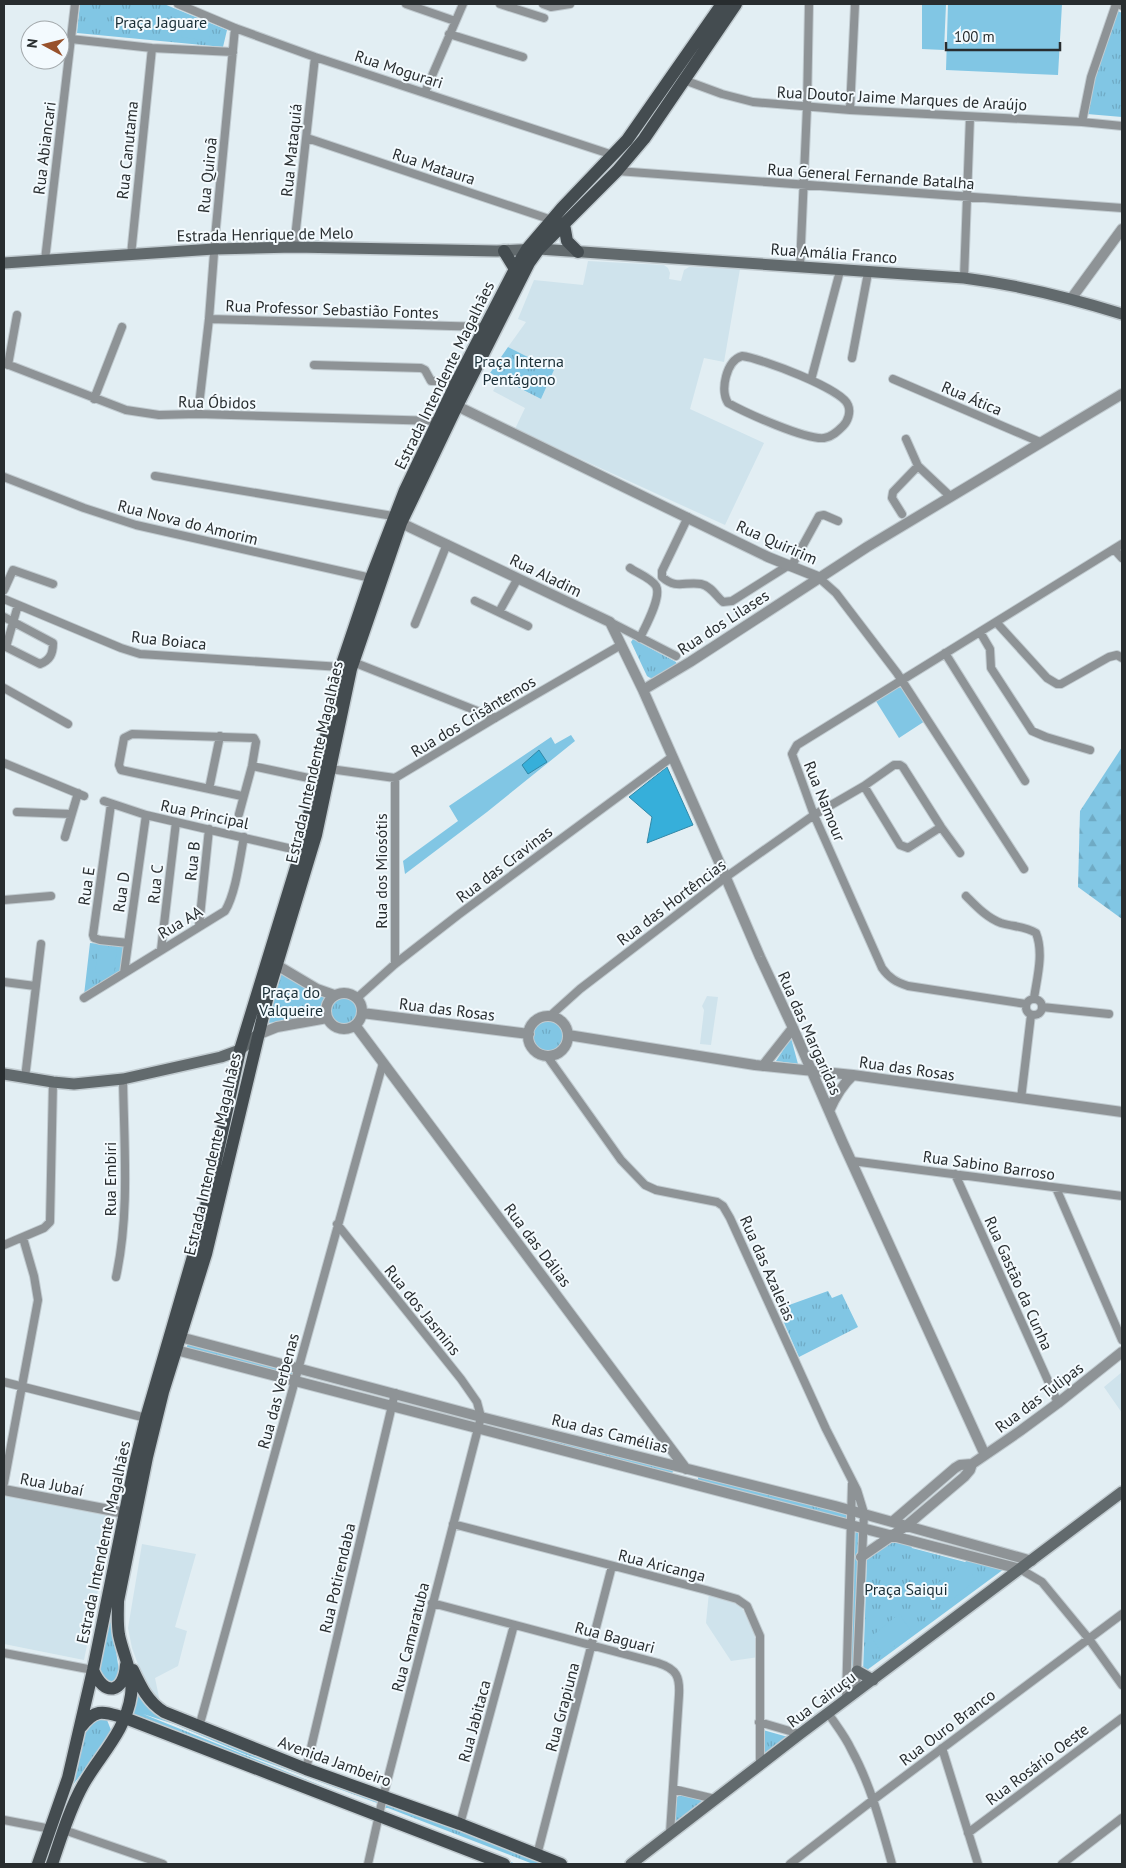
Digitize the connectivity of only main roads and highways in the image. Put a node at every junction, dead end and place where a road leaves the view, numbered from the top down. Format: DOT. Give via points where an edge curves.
graph roads {
  1 [pos="722,4"];
  2 [pos="736,4"];
  3 [pos="558,222"];
  4 [pos="533,249"];
  5 [pos="504,251"];
  6 [pos="578,252"];
  7 [pos="4,263"];
  8 [pos="514,269"];
  9 [pos="1122,314"];
  10 [pos="397,519"];
  11 [pos="347,664"];
  12 [pos="257,1035"];
  13 [pos="240,1050"];
  14 [pos="4,1074"];
  15 [pos="1122,1492"];
  16 [pos="126,1656"];
  17 [pos="93,1670"];
  18 [pos="857,1671"];
  19 [pos="873,1680"];
  20 [pos="125,1718"];
  21 [pos="80,1728"];
  22 [pos="57,1830"];
  23 [pos="38,1864"];
  24 [pos="52,1864"];
  25 [pos="504,1864"];
  26 [pos="560,1864"];
  27 [pos="631,1864"];
  1 -- 3 [label="main road, Estrada Intendente Magalhães" via="639,125"];
  2 -- 3 [label="main road, Estrada Intendente Magalhães" via="644,139 617,171"];
  3 -- 4 [label="main road, Estrada Intendente Magalhães"];
  3 -- 6 [label="main road" via="567,241"];
  4 -- 5 [label="main road, Estrada Henrique de Melo"];
  4 -- 6 [label="main road, Rua Amália Franco"];
  4 -- 8 [label="main road, Estrada Intendente Magalhães"];
  4 -- 10 [label="main road, Estrada Intendente Magalhães" via="457,406"];
  5 -- 7 [label="main road, Estrada Henrique de Melo" via="294,247"];
  5 -- 8 [label="main road"];
  6 -- 9 [label="main road, Rua Amália Franco" via="964,278 1071,299"];
  8 -- 10 [label="main road, Estrada Intendente Magalhães" via="438,421"];
  10 -- 11 [label="main road, Estrada Intendente Magalhães"];
  10 -- 11 [label="main road, Estrada Intendente Magalhães" via="370,578"];
  11 -- 12 [label="main road, Estrada Intendente Magalhães" via="346,687 314,842"];
  11 -- 13 [label="main road, Estrada Intendente Magalhães" via="301,851"];
  12 -- 13 [label="main road"];
  12 -- 16 [label="main road, Estrada Intendente Magalhães" via="206,1254 163,1392 147,1457 118,1600 120,1636"];
  13 -- 14 [label="main road" via="202,1062 93,1084"];
  13 -- 17 [label="main road, Estrada Intendente Magalhães" via="201,1229 146,1418"];
  15 -- 19 [label="main road, Rua Cairuçu"];
  16 -- 17 [label="main road" via="125,1677 112,1689 100,1684"];
  16 -- 20 [label="main road, Estrada Intendente Magalhães" via="132,1692"];
  16 -- 26 [label="main road, Avenida Jambeiro" via="142,1690 155,1706 306,1769"];
  17 -- 21 [label="main road, Estrada Intendente Magalhães"];
  18 -- 19 [label="main road"];
  19 -- 27 [label="main road, Rua Cairuçu"];
  20 -- 21 [label="main road" via="106,1712 96,1713"];
  20 -- 22 [label="main road, Estrada Intendente Magalhães"];
  20 -- 25 [label="main road"];
  21 -- 22 [label="main road, Estrada Intendente Magalhães"];
  22 -- 23 [label="main road, Estrada Intendente Magalhães"];
  22 -- 24 [label="main road, Estrada Intendente Magalhães"];
}
